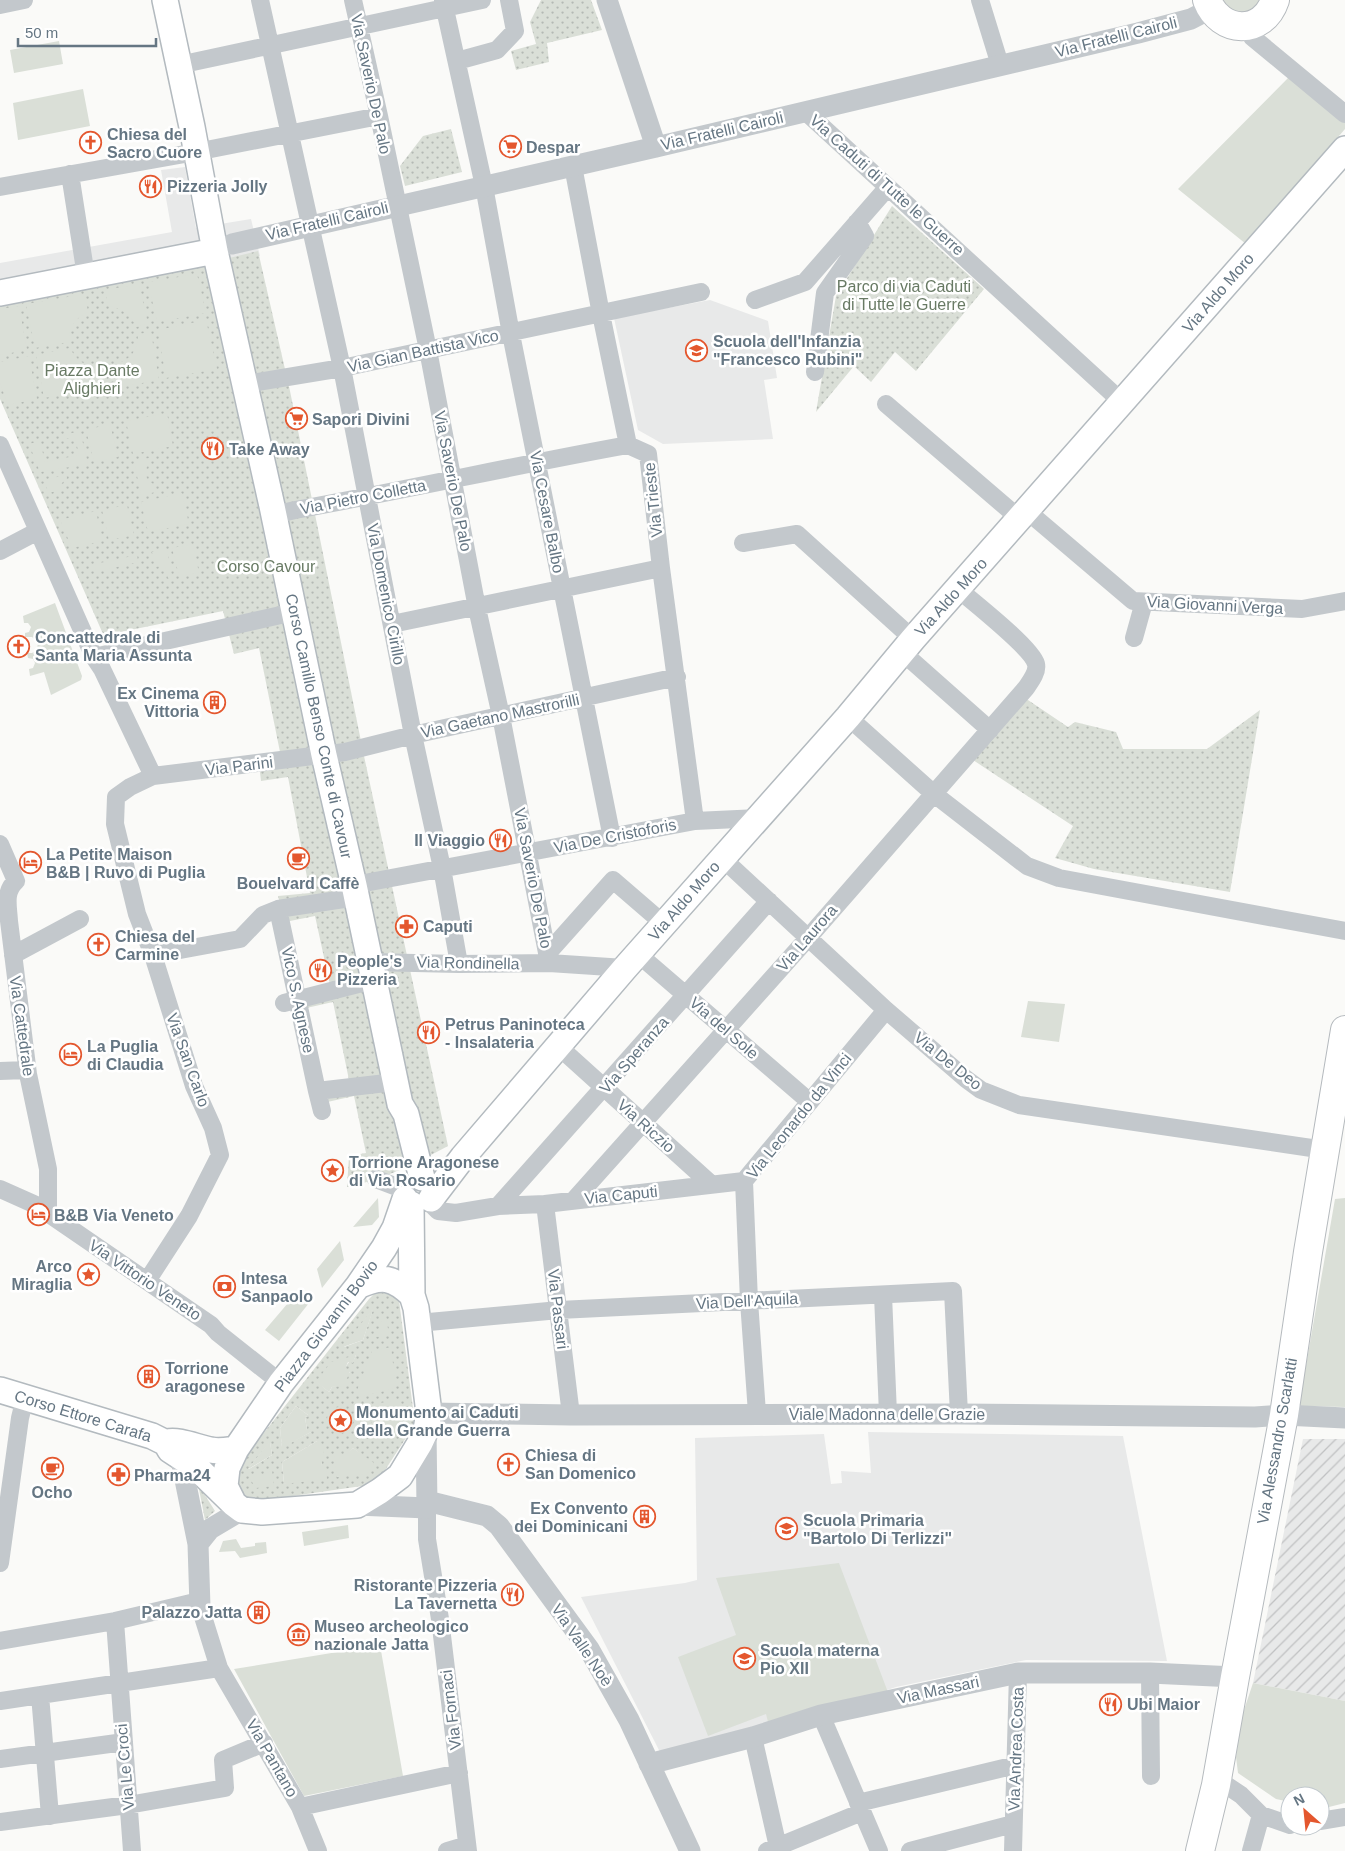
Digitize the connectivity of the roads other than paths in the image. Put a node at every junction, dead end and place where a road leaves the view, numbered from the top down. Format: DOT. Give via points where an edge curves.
graph roads {
  1 [pos="24,0"];
  2 [pos="164,0"];
  3 [pos="260,0"];
  4 [pos="353,0"];
  5 [pos="482,0"];
  6 [pos="510,0"];
  7 [pos="607,0"];
  8 [pos="980,0"];
  9 [pos="1276,1"];
  10 [pos="444,4"];
  11 [pos="0,5"];
  12 [pos="1208,5"];
  13 [pos="359,26"];
  14 [pos="1245,26"];
  15 [pos="270,45"];
  16 [pos="457,61"];
  17 [pos="179,65"];
  18 [pos="1000,65"];
  19 [pos="805,111"];
  20 [pos="1345,114"];
  21 [pos="379,116"];
  22 [pos="290,133"];
  23 [pos="656,147"];
  24 [pos="1345,149"];
  25 [pos="196,152"];
  26 [pos="573,166"];
  27 [pos="70,174"];
  28 [pos="484,186"];
  29 [pos="0,187"];
  30 [pos="888,187"];
  31 [pos="397,205"];
  32 [pos="857,222"];
  33 [pos="311,225"];
  34 [pos="219,250"];
  35 [pos="85,272"];
  36 [pos="0,282"];
  37 [pos="701,292"];
  38 [pos="0,293"];
  39 [pos="755,300"];
  40 [pos="601,314"];
  41 [pos="511,334"];
  42 [pos="428,350"];
  43 [pos="342,368"];
  44 [pos="815,372"];
  45 [pos="245,384"];
  46 [pos="1122,402"];
  47 [pos="886,404"];
  48 [pos="0,445"];
  49 [pos="628,445"];
  50 [pos="537,461"];
  51 [pos="453,480"];
  52 [pos="368,497"];
  53 [pos="274,515"];
  54 [pos="1024,515"];
  55 [pos="38,531"];
  56 [pos="743,543"];
  57 [pos="0,551"];
  58 [pos="661,568"];
  59 [pos="562,588"];
  60 [pos="958,589"];
  61 [pos="1345,601"];
  62 [pos="1144,602"];
  63 [pos="477,608"];
  64 [pos="294,612"];
  65 [pos="392,624"];
  66 [pos="1134,638"];
  67 [pos="908,646"];
  68 [pos="94,657"];
  69 [pos="676,677"];
  70 [pos="585,697"];
  71 [pos="501,716"];
  72 [pos="848,717"];
  73 [pos="990,730"];
  74 [pos="413,735"];
  75 [pos="324,755"];
  76 [pos="153,776"];
  77 [pos="934,794"];
  78 [pos="759,818"];
  79 [pos="695,821"];
  80 [pos="115,824"];
  81 [pos="612,838"];
  82 [pos="0,844"];
  83 [pos="528,852"];
  84 [pos="722,858"];
  85 [pos="442,868"];
  86 [pos="356,891"];
  87 [pos="769,902"];
  88 [pos="278,909"];
  89 [pos="80,919"];
  90 [pos="4,921"];
  91 [pos="664,924"];
  92 [pos="1345,931"];
  93 [pos="808,938"];
  94 [pos="13,955"];
  95 [pos="153,955"];
  96 [pos="548,959"];
  97 [pos="631,961"];
  98 [pos="459,964"];
  99 [pos="372,971"];
  100 [pos="686,996"];
  101 [pos="290,1001"];
  102 [pos="886,1010"];
  103 [pos="726,1030"];
  104 [pos="1345,1030"];
  105 [pos="558,1046"];
  106 [pos="28,1070"];
  107 [pos="0,1071"];
  108 [pos="604,1089"];
  109 [pos="318,1091"];
  110 [pos="397,1093"];
  111 [pos="810,1102"];
  112 [pos="322,1111"];
  113 [pos="643,1123"];
  114 [pos="1325,1150"];
  115 [pos="376,1179"];
  116 [pos="744,1181"];
  117 [pos="712,1185"];
  118 [pos="0,1189"];
  119 [pos="417,1192"];
  120 [pos="574,1200"];
  121 [pos="545,1204"];
  122 [pos="498,1206"];
  123 [pos="48,1214"];
  124 [pos="147,1281"];
  125 [pos="358,1286"];
  126 [pos="412,1295"];
  127 [pos="883,1295"];
  128 [pos="749,1301"];
  129 [pos="559,1310"];
  130 [pos="418,1323"];
  131 [pos="281,1383"];
  132 [pos="0,1390"];
  133 [pos="25,1398"];
  134 [pos="757,1413"];
  135 [pos="888,1414"];
  136 [pos="959,1414"];
  137 [pos="571,1415"];
  138 [pos="1284,1416"];
  139 [pos="1345,1418"];
  140 [pos="427,1421"];
  141 [pos="180,1448"];
  142 [pos="236,1449"];
  143 [pos="357,1505"];
  144 [pos="434,1505"];
  145 [pos="238,1507"];
  146 [pos="198,1544"];
  147 [pos="0,1563"];
  148 [pos="200,1608"];
  149 [pos="115,1621"];
  150 [pos="0,1641"];
  151 [pos="219,1668"];
  152 [pos="1018,1673"];
  153 [pos="1150,1673"];
  154 [pos="1234,1677"];
  155 [pos="119,1684"];
  156 [pos="40,1695"];
  157 [pos="0,1701"];
  158 [pos="821,1715"];
  159 [pos="753,1737"];
  160 [pos="124,1742"];
  161 [pos="264,1743"];
  162 [pos="45,1753"];
  163 [pos="0,1759"];
  164 [pos="649,1764"];
  165 [pos="1016,1765"];
  166 [pos="459,1773"];
  167 [pos="1151,1776"];
  168 [pos="1217,1780"];
  169 [pos="128,1805"];
  170 [pos="300,1807"];
  171 [pos="860,1807"];
  172 [pos="1261,1815"];
  173 [pos="50,1816"];
  174 [pos="1345,1817"];
  175 [pos="1330,1819"];
  176 [pos="0,1822"];
  177 [pos="1280,1822"];
  178 [pos="1014,1824"];
  179 [pos="467,1848"];
  180 [pos="770,1850"];
  181 [pos="132,1851"];
  182 [pos="318,1851"];
  183 [pos="447,1851"];
  184 [pos="690,1851"];
  185 [pos="879,1851"];
  186 [pos="899,1851"];
  187 [pos="910,1851"];
  188 [pos="1013,1851"];
  189 [pos="1200,1851"];
  190 [pos="1252,1851"];
  1 -- 11 [label="street"];
  2 -- 17 [label="main road, Corso Camillo Benso Conte di Cavour"];
  3 -- 15 [label="street, Via Domenico Cirillo"];
  4 -- 13 [label="street, Via Saverio De Palo"];
  5 -- 10 [label="street"];
  6 -- 16 [label="street" via="515,30 497,50"];
  7 -- 23 [label="street"];
  8 -- 18 [label="street"];
  9 -- 14 [label="main road" via="1264,18"];
  10 -- 13 [label="street"];
  10 -- 16 [label="street, Via Cesare Balbo"];
  12 -- 14 [label="main road" via="1225,23"];
  12 -- 18 [label="street, Via Fratelli Cairoli" via="1191,19"];
  13 -- 15 [label="street"];
  13 -- 21 [label="street, Via Saverio De Palo"];
  14 -- 20 [label="street" via="1252,37"];
  15 -- 17 [label="street"];
  15 -- 22 [label="street, Via Domenico Cirillo"];
  16 -- 28 [label="street, Via Cesare Balbo"];
  17 -- 25 [label="main road, Corso Camillo Benso Conte di Cavour"];
  18 -- 19 [label="street, Via Fratelli Cairoli"];
  19 -- 23 [label="street, Via Fratelli Cairoli"];
  19 -- 30 [label="street, Via Caduti di Tutte le Guerre"];
  21 -- 22 [label="street"];
  21 -- 31 [label="street, Via Saverio De Palo"];
  22 -- 25 [label="street"];
  22 -- 33 [label="street, Via Domenico Cirillo"];
  23 -- 26 [label="street, Via Fratelli Cairoli"];
  24 -- 46 [label="main road, Via Aldo Moro"];
  25 -- 27 [label="street"];
  25 -- 34 [label="main road, Corso Camillo Benso Conte di Cavour"];
  26 -- 28 [label="street, Via Fratelli Cairoli"];
  26 -- 40 [label="street, Via Trieste"];
  27 -- 29 [label="street"];
  27 -- 35 [label="street"];
  28 -- 31 [label="street, Via Fratelli Cairoli"];
  28 -- 41 [label="street, Via Cesare Balbo"];
  30 -- 32 [label="street"];
  30 -- 46 [label="street, Via Caduti di Tutte le Guerre"];
  31 -- 33 [label="street, Via Fratelli Cairoli"];
  31 -- 42 [label="street, Via Saverio De Palo"];
  32 -- 39 [label="street" via="805,282"];
  32 -- 44 [label="street" via="865,236 825,293"];
  33 -- 34 [label="street, Via Fratelli Cairoli"];
  33 -- 43 [label="street, Via Domenico Cirillo"];
  34 -- 35 [label="main road"];
  34 -- 45 [label="main road, Corso Camillo Benso Conte di Cavour"];
  35 -- 36 [label="main road"];
  35 -- 38 [label="main road"];
  37 -- 40 [label="street, Via Gian Battista Vico"];
  40 -- 41 [label="street, Via Gian Battista Vico"];
  40 -- 49 [label="street, Via Trieste"];
  41 -- 42 [label="street, Via Gian Battista Vico"];
  41 -- 50 [label="street, Via Cesare Balbo"];
  42 -- 43 [label="street, Via Gian Battista Vico"];
  42 -- 51 [label="street, Via Saverio De Palo"];
  43 -- 45 [label="street, Via Gian Battista Vico"];
  43 -- 52 [label="street, Via Domenico Cirillo"];
  45 -- 53 [label="main road, Corso Camillo Benso Conte di Cavour"];
  46 -- 54 [label="main road, Via Aldo Moro"];
  47 -- 54 [label="street, Via Giovanni Verga"];
  48 -- 55 [label="street"];
  49 -- 50 [label="street, Via Pietro Colletta"];
  49 -- 58 [label="street, Via Trieste" via="648,454"];
  50 -- 51 [label="street, Via Pietro Colletta"];
  50 -- 59 [label="street, Via Cesare Balbo"];
  51 -- 52 [label="street, Via Pietro Colletta"];
  51 -- 63 [label="street, Via Saverio De Palo"];
  52 -- 53 [label="street, Via Pietro Colletta"];
  52 -- 65 [label="street, Via Domenico Cirillo"];
  53 -- 64 [label="main road, Corso Camillo Benso Conte di Cavour"];
  54 -- 60 [label="main road, Via Aldo Moro"];
  54 -- 62 [label="street, Via Giovanni Verga" via="1133,602"];
  55 -- 57 [label="street"];
  55 -- 68 [label="street"];
  56 -- 67 [label="street" via="797,534"];
  58 -- 59 [label="street"];
  58 -- 69 [label="street, Via Trieste"];
  59 -- 63 [label="street"];
  59 -- 70 [label="street, Via Cesare Balbo"];
  60 -- 67 [label="main road, Via Aldo Moro"];
  60 -- 73 [label="street, Via Laurora" via="1027,650 1036,664 1026,688"];
  61 -- 62 [label="street, Via Giovanni Verga" via="1302,609"];
  62 -- 66 [label="street"];
  63 -- 65 [label="street"];
  63 -- 71 [label="street, Via Saverio De Palo"];
  64 -- 68 [label="street"];
  64 -- 75 [label="main road, Corso Camillo Benso Conte di Cavour"];
  65 -- 74 [label="street, Via Domenico Cirillo"];
  67 -- 72 [label="main road, Via Aldo Moro"];
  67 -- 73 [label="street"];
  68 -- 76 [label="street"];
  69 -- 70 [label="street, Via Gaetano Mastrorilli"];
  69 -- 79 [label="street, Via Trieste"];
  70 -- 71 [label="street, Via Gaetano Mastrorilli"];
  70 -- 81 [label="street, Via Cesare Balbo"];
  71 -- 74 [label="street, Via Gaetano Mastrorilli"];
  71 -- 83 [label="street, Via Saverio De Palo"];
  72 -- 77 [label="street"];
  72 -- 78 [label="main road, Via Aldo Moro"];
  73 -- 77 [label="street, Via Laurora"];
  74 -- 75 [label="street, Via Gaetano Mastrorilli"];
  74 -- 85 [label="street, Via Domenico Cirillo"];
  75 -- 76 [label="street, Via Parini"];
  75 -- 86 [label="main road, Corso Camillo Benso Conte di Cavour"];
  76 -- 80 [label="street, Via Parini" via="116,797"];
  77 -- 92 [label="street" via="1026,866 1059,878"];
  77 -- 93 [label="street, Via Laurora"];
  78 -- 79 [label="street, Via De Cristoforis"];
  78 -- 84 [label="main road, Via Aldo Moro"];
  79 -- 81 [label="street, Via De Cristoforis"];
  80 -- 95 [label="street, Via San Carlo" via="137,914"];
  81 -- 83 [label="street, Via De Cristoforis"];
  82 -- 90 [label="street, Via Cattedrale" via="16,880 7,896"];
  83 -- 85 [label="street, Via De Cristoforis"];
  83 -- 96 [label="street, Via Saverio De Palo"];
  84 -- 87 [label="street, Via De Deo"];
  84 -- 91 [label="main road, Via Aldo Moro"];
  85 -- 86 [label="street, Via De Cristoforis"];
  85 -- 98 [label="street, Via Domenico Cirillo"];
  86 -- 88 [label="street, Via De Cristoforis"];
  86 -- 99 [label="main road, Corso Camillo Benso Conte di Cavour"];
  87 -- 93 [label="street, Via De Deo"];
  87 -- 100 [label="street, Via Speranza"];
  88 -- 95 [label="street" via="263,915 240,939"];
  88 -- 101 [label="street, Vico S. Agnese"];
  89 -- 94 [label="street"];
  90 -- 94 [label="street, Via Cattedrale"];
  91 -- 96 [label="street" via="613,880"];
  91 -- 97 [label="main road, Via Aldo Moro"];
  93 -- 102 [label="street, Via De Deo"];
  93 -- 103 [label="street, Via Laurora"];
  94 -- 106 [label="street, Via Cattedrale"];
  95 -- 124 [label="street, Via San Carlo" via="194,1086 213,1128 220,1155 189,1216"];
  96 -- 97 [label="street, Via Rondinella"];
  96 -- 98 [label="street, Via Rondinella"];
  97 -- 100 [label="street, Via del Sole"];
  97 -- 105 [label="main road, Via Aldo Moro"];
  98 -- 99 [label="street, Via Rondinella"];
  99 -- 101 [label="street, Via Rondinella"];
  99 -- 110 [label="main road, Corso Camillo Benso Conte di Cavour"];
  100 -- 103 [label="street, Via del Sole"];
  100 -- 108 [label="street, Via Speranza"];
  101 -- 109 [label="street, Vico S. Agnese"];
  102 -- 111 [label="street, Via Leonardo da Vinci"];
  102 -- 114 [label="street, Via De Deo" via="981,1090 1019,1105"];
  103 -- 111 [label="street, Via del Sole"];
  103 -- 113 [label="street, Via Laurora"];
  104 -- 114 [label="main road, Via Alessandro Scarlatti"];
  105 -- 108 [label="street, Via Riczio"];
  105 -- 119 [label="main road, Via Aldo Moro" via="463,1157"];
  106 -- 107 [label="street"];
  106 -- 123 [label="street, Via Cattedrale" via="48,1169"];
  108 -- 113 [label="street, Via Riczio"];
  108 -- 122 [label="street, Via Speranza"];
  109 -- 110 [label="street"];
  109 -- 112 [label="street, Vico S. Agnese"];
  110 -- 119 [label="main road, Corso Camillo Benso Conte di Cavour" via="395,1116"];
  111 -- 116 [label="street, Via Leonardo da Vinci"];
  113 -- 117 [label="street, Via Riczio"];
  113 -- 120 [label="street, Via Laurora"];
  114 -- 138 [label="main road, Via Alessandro Scarlatti"];
  115 -- 119 [label="street"];
  116 -- 117 [label="street, Via Caputi"];
  116 -- 128 [label="street, Via Leonardo da Vinci"];
  117 -- 120 [label="street, Via Caputi"];
  118 -- 123 [label="street, Via Vittorio Veneto"];
  119 -- 122 [label="street, Via Caputi" via="438,1212 456,1213"];
  119 -- 125 [label="main road, Piazza Giovanni Bovio"];
  119 -- 126 [label="main road"];
  120 -- 121 [label="street, Via Caputi"];
  121 -- 122 [label="street, Via Caputi"];
  121 -- 129 [label="street, Via Passari"];
  123 -- 124 [label="street, Via Vittorio Veneto"];
  124 -- 131 [label="street, Via Vittorio Veneto" via="211,1325"];
  125 -- 126 [label="main road" via="372,1279 384,1279"];
  125 -- 131 [label="main road, Piazza Giovanni Bovio"];
  126 -- 130 [label="main road"];
  127 -- 128 [label="street, Via Dell'Aquila"];
  127 -- 135 [label="street"];
  127 -- 136 [label="street, Via Dell'Aquila" via="953,1291"];
  128 -- 129 [label="street, Via Dell'Aquila"];
  128 -- 134 [label="street, Via Leonardo da Vinci"];
  129 -- 130 [label="street, Via Dell'Aquila"];
  129 -- 137 [label="street, Via Passari"];
  130 -- 140 [label="main road"];
  131 -- 142 [label="main road, Piazza Giovanni Bovio"];
  132 -- 133 [label="main road, Corso Ettore Carafa"];
  133 -- 141 [label="main road, Corso Ettore Carafa"];
  133 -- 147 [label="street"];
  134 -- 135 [label="street, Viale Madonna delle Grazie"];
  134 -- 137 [label="street, Viale Madonna delle Grazie"];
  135 -- 136 [label="street, Viale Madonna delle Grazie"];
  136 -- 138 [label="street, Viale Madonna delle Grazie"];
  137 -- 140 [label="street, Viale Madonna delle Grazie"];
  138 -- 139 [label="street, Viale Madonna delle Grazie"];
  138 -- 154 [label="main road, Via Alessandro Scarlatti"];
  140 -- 143 [label="main road" via="419,1446 400,1476"];
  140 -- 144 [label="street"];
  141 -- 142 [label="main road"];
  141 -- 145 [label="main road"];
  141 -- 146 [label="street"];
  142 -- 145 [label="main road, Piazza Giovanni Bovio" via="227,1468 225,1486"];
  143 -- 144 [label="street"];
  143 -- 145 [label="main road" via="262,1512"];
  144 -- 164 [label="street, Via Valle Noè" via="487,1516 499,1526 589,1649 629,1720"];
  144 -- 166 [label="street, Via Fornaci" via="427,1539"];
  145 -- 146 [label="street" via="210,1529"];
  146 -- 148 [label="street"];
  148 -- 149 [label="street" via="195,1602"];
  148 -- 151 [label="street, Via Pantano"];
  149 -- 150 [label="street"];
  149 -- 155 [label="street, Via Le Croci"];
  151 -- 155 [label="street"];
  151 -- 161 [label="street, Via Pantano"];
  152 -- 153 [label="street, Via Massari"];
  152 -- 158 [label="street, Via Massari"];
  152 -- 165 [label="street, Via Andrea Costa"];
  153 -- 154 [label="street, Via Massari"];
  153 -- 167 [label="street"];
  154 -- 168 [label="main road, Via Alessandro Scarlatti"];
  155 -- 156 [label="street"];
  155 -- 160 [label="street, Via Le Croci"];
  156 -- 157 [label="street"];
  156 -- 162 [label="street"];
  158 -- 159 [label="street, Via Massari"];
  158 -- 171 [label="street"];
  159 -- 164 [label="street, Via Massari"];
  159 -- 180 [label="street"];
  160 -- 162 [label="street"];
  160 -- 169 [label="street, Via Le Croci"];
  161 -- 169 [label="street" via="223,1760 226,1788"];
  161 -- 170 [label="street, Via Pantano"];
  162 -- 163 [label="street"];
  162 -- 173 [label="street"];
  164 -- 184 [label="street, Via Valle Noè"];
  165 -- 171 [label="street"];
  165 -- 178 [label="street, Via Andrea Costa"];
  166 -- 170 [label="street"];
  166 -- 179 [label="street, Via Fornaci"];
  168 -- 172 [label="street" via="1242,1794"];
  168 -- 189 [label="main road, Via Alessandro Scarlatti"];
  169 -- 173 [label="street"];
  169 -- 181 [label="street, Via Le Croci"];
  170 -- 182 [label="street, Via Pantano"];
  171 -- 180 [label="street"];
  171 -- 185 [label="street"];
  172 -- 177 [label="street"];
  172 -- 190 [label="street"];
  173 -- 176 [label="street"];
  174 -- 175 [label="street"];
  178 -- 187 [label="street, Via Andrea Costa"];
  178 -- 188 [label="street, Via Andrea Costa"];
  179 -- 183 [label="street"];
  186 -- 187 [label="street, Via Andrea Costa"];
}
